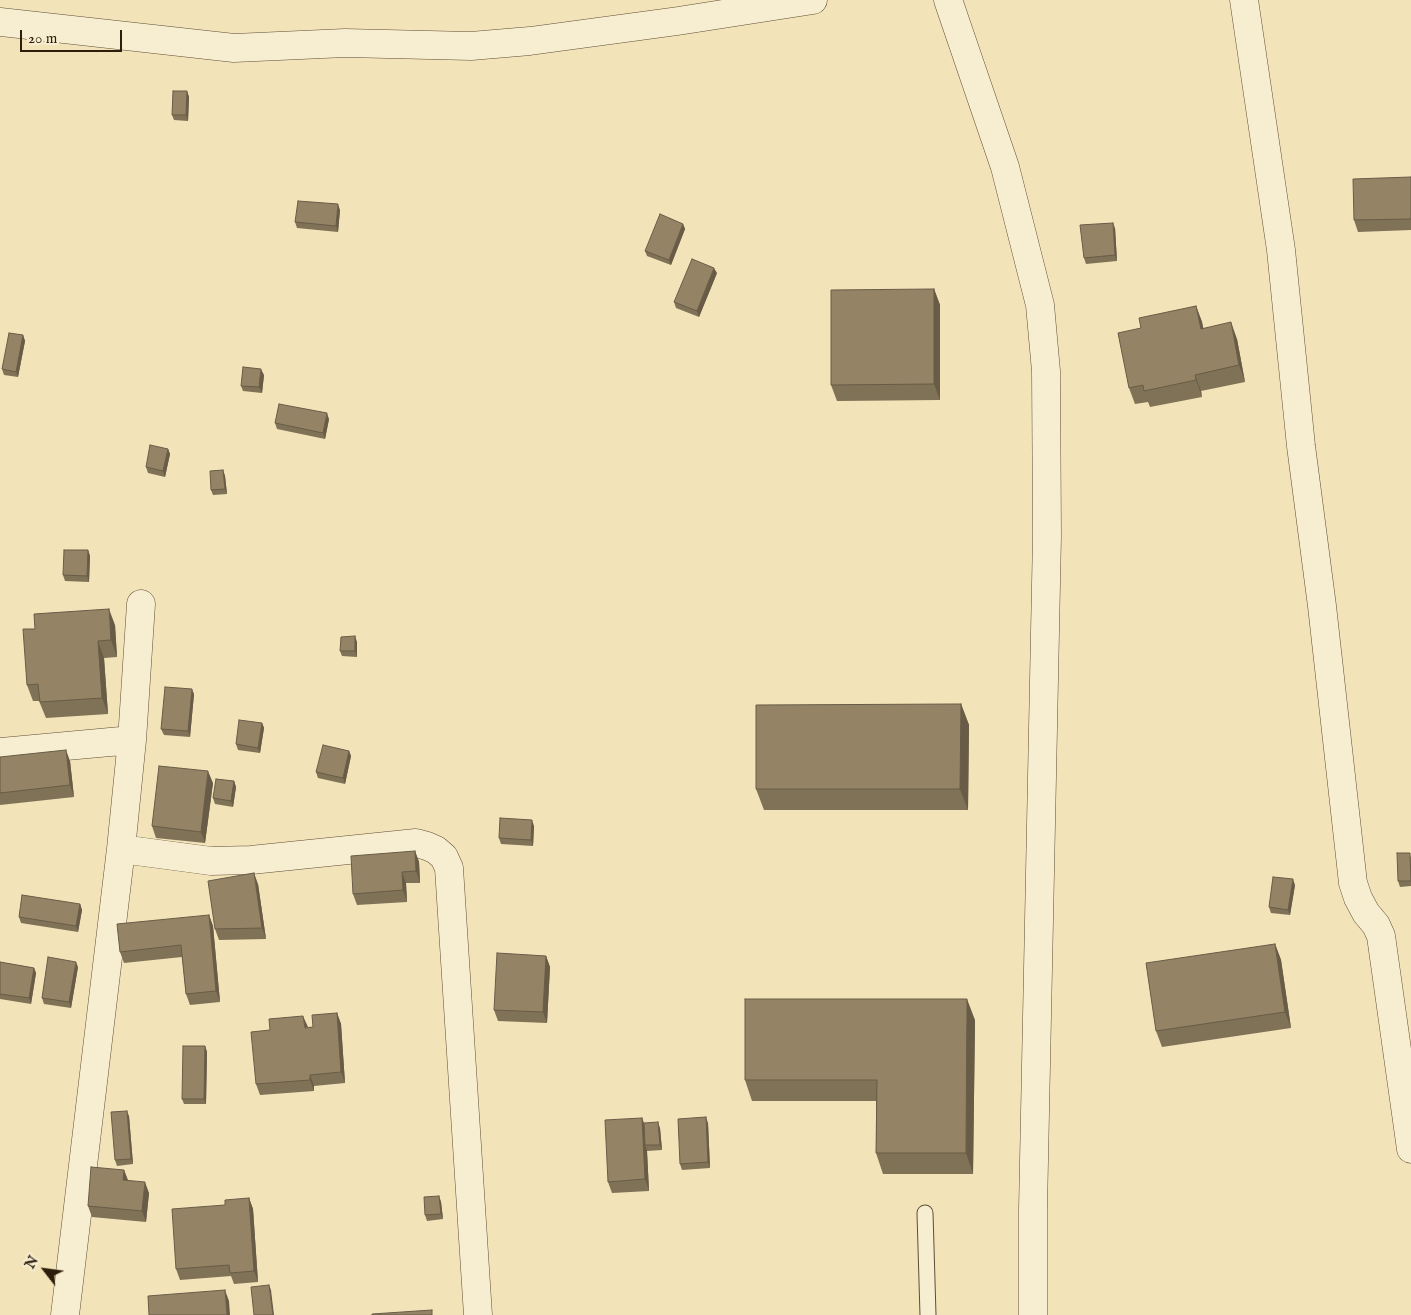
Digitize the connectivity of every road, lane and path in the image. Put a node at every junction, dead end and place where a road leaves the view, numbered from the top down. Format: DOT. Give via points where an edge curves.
graph roads {
  1 [pos="813,0"];
  2 [pos="948,0"];
  3 [pos="1244,0"];
  4 [pos="0,22"];
  5 [pos="141,604"];
  6 [pos="132,740"];
  7 [pos="0,752"];
  8 [pos="121,849"];
  9 [pos="1411,1149"];
  10 [pos="925,1214"];
  11 [pos="65,1315"];
  12 [pos="478,1315"];
  13 [pos="928,1315"];
  14 [pos="1033,1315"];
  1 -- 4 [label="street" via="678,22 471,46 345,43 234,48"];
  2 -- 14 [label="street" via="1005,167 1040,305 1046,371 1047,536"];
  3 -- 9 [label="street" via="1281,250 1353,883 1358,898 1381,936"];
  5 -- 6 [label="street"];
  6 -- 7 [label="street"];
  6 -- 8 [label="street"];
  8 -- 11 [label="street"];
  8 -- 12 [label="street" via="211,861 251,860 416,843 432,848 444,857 449,868"];
  10 -- 13 [label="lane"];
}
